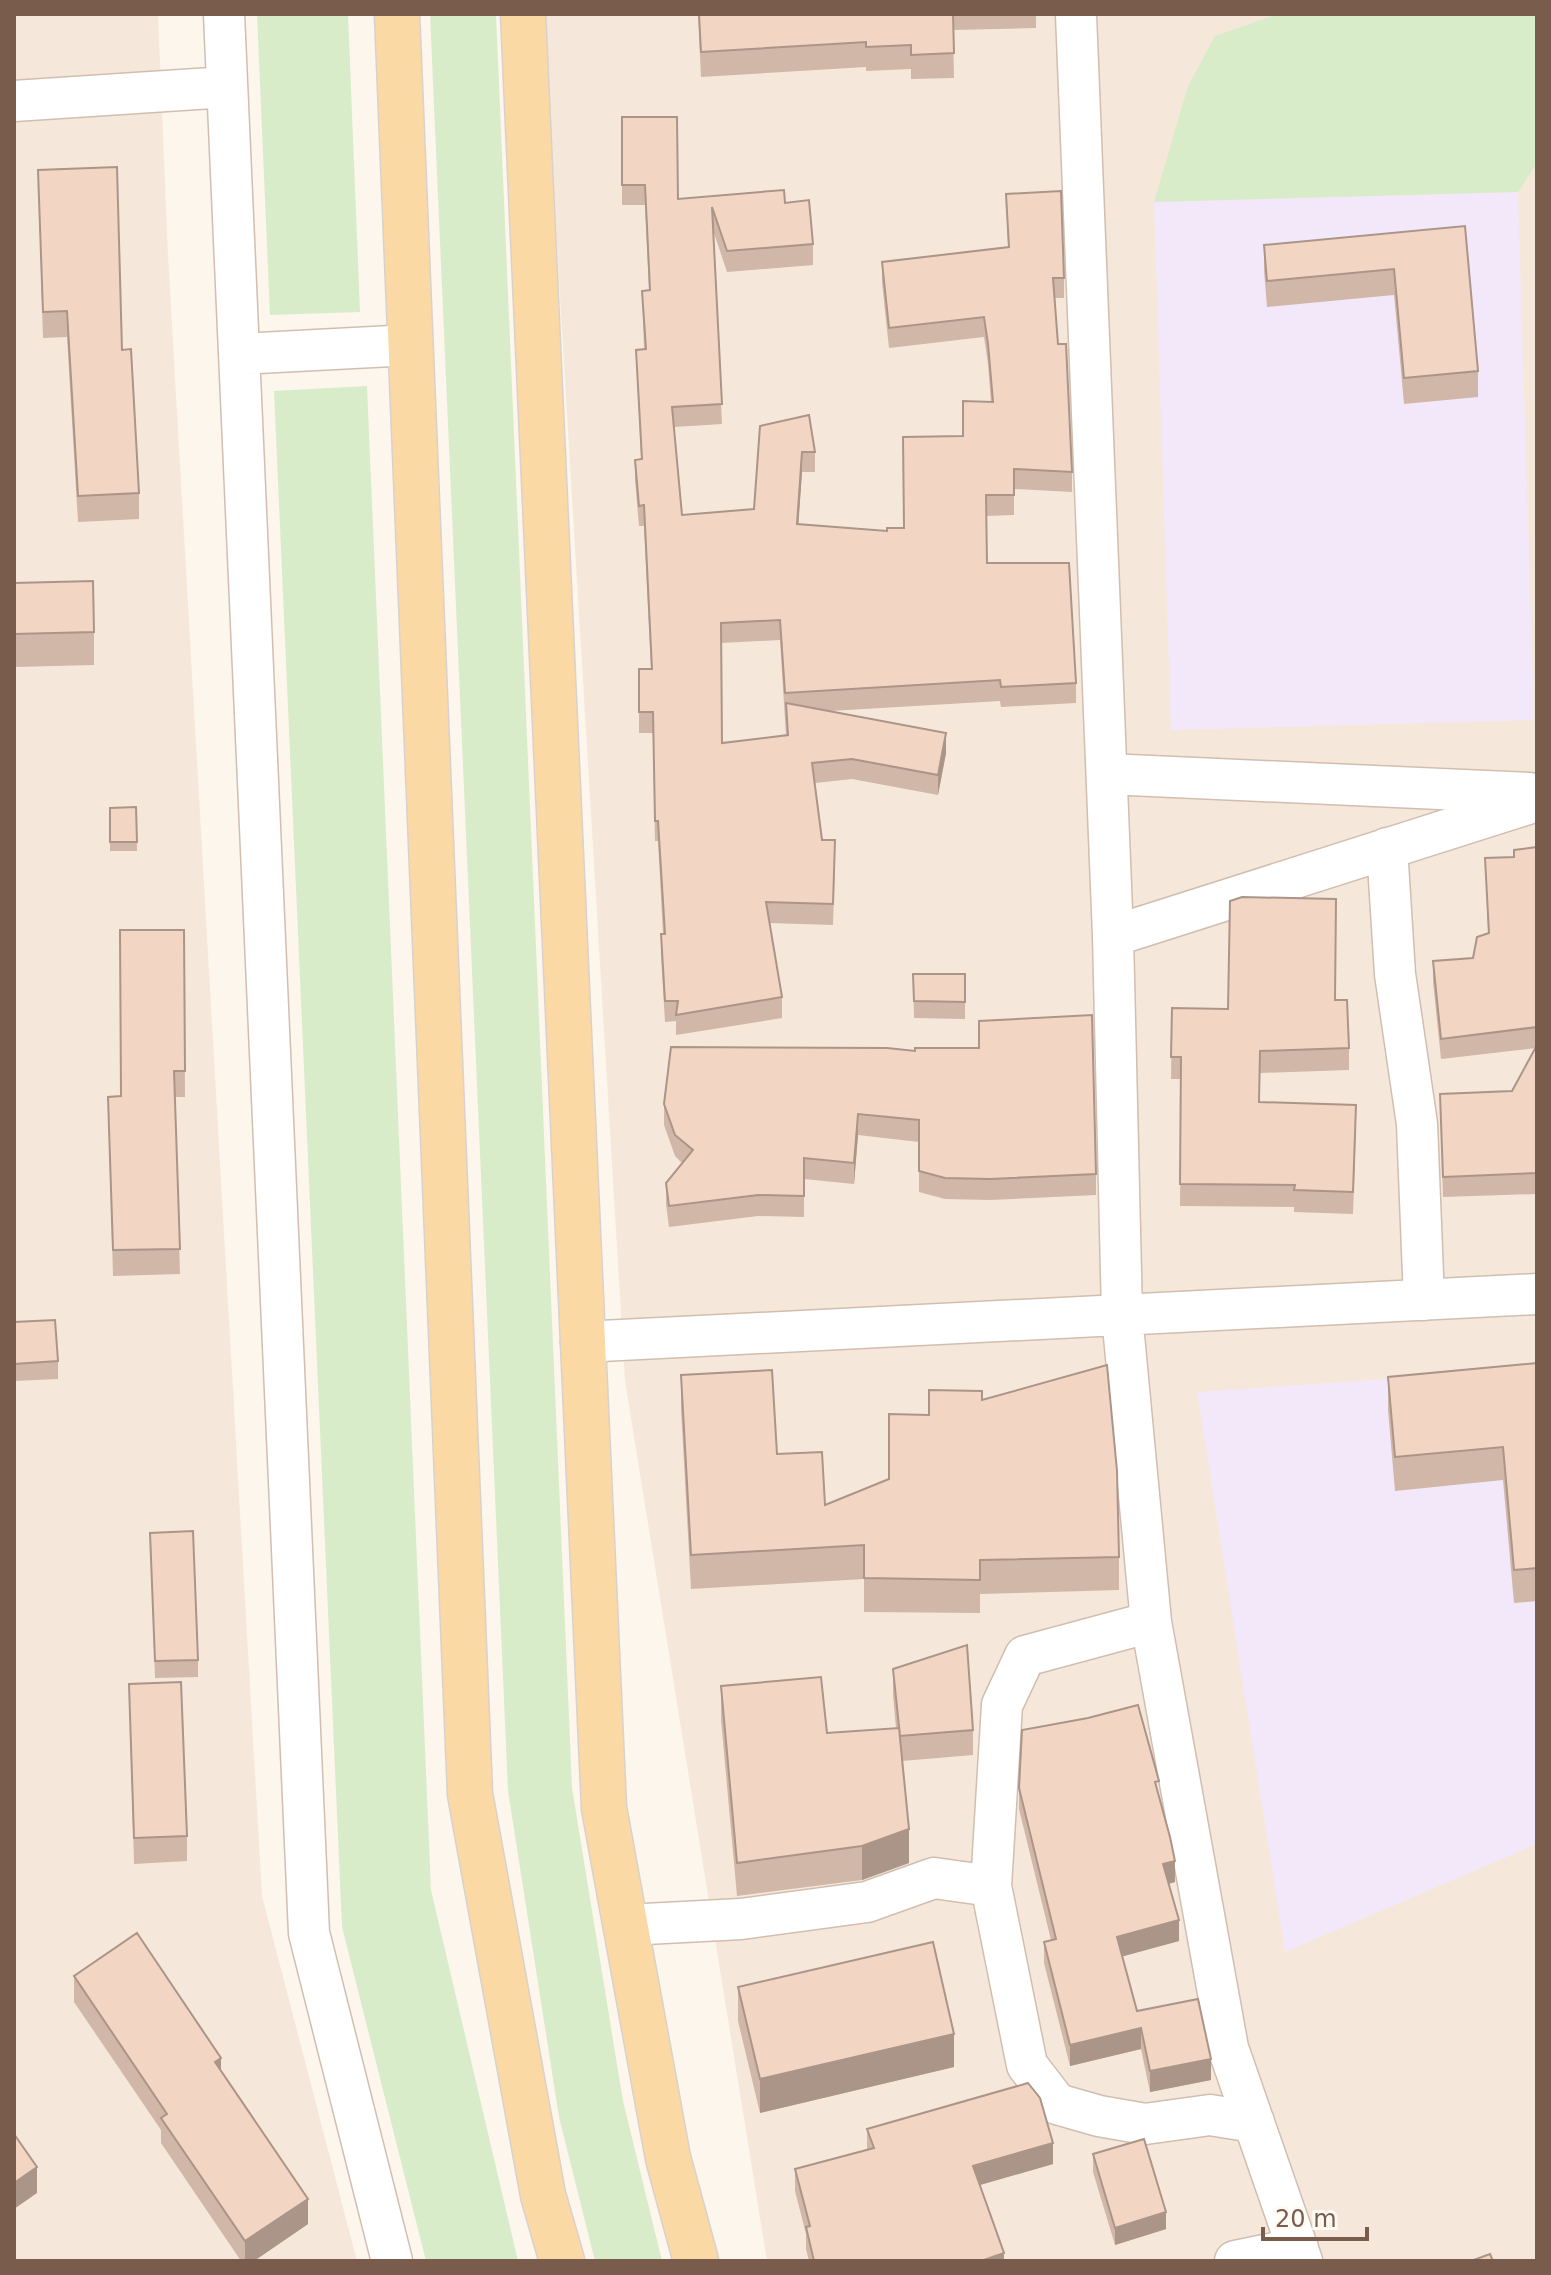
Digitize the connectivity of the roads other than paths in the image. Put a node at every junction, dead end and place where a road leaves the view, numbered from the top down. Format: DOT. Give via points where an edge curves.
graph roads {
  1 [pos="224,14"];
  2 [pos="397,14"];
  3 [pos="523,14"];
  4 [pos="1076,14"];
  5 [pos="227,87"];
  6 [pos="14,101"];
  7 [pos="411,345"];
  8 [pos="239,354"];
  9 [pos="1107,774"];
  10 [pos="1537,793"];
  11 [pos="1537,801"];
  12 [pos="1387,848"];
  13 [pos="1113,936"];
  14 [pos="1537,1294"];
  15 [pos="1424,1300"];
  16 [pos="1122,1315"];
  17 [pos="581,1342"];
  18 [pos="1151,1622"];
  19 [pos="991,1886"];
  20 [pos="626,1925"];
  21 [pos="1254,2122"];
  22 [pos="1300,2254"];
  23 [pos="392,2261"];
  24 [pos="562,2261"];
  25 [pos="696,2261"];
  26 [pos="1235,2261"];
  1 -- 5 [label="street"];
  2 -- 7 [label="main road"];
  3 -- 17 [label="main road"];
  4 -- 9 [label="street"];
  5 -- 6 [label="street"];
  5 -- 8 [label="street"];
  7 -- 8 [label="street"];
  7 -- 24 [label="main road" via="470,1794 543,2195"];
  8 -- 23 [label="street" via="309,1933"];
  9 -- 10 [label="street"];
  9 -- 13 [label="street"];
  11 -- 12 [label="street"];
  12 -- 13 [label="street"];
  12 -- 15 [label="street" via="1395,974 1417,1124"];
  13 -- 16 [label="street"];
  14 -- 15 [label="street"];
  15 -- 16 [label="street"];
  16 -- 17 [label="street"];
  16 -- 18 [label="street"];
  17 -- 20 [label="main road" via="604,1808"];
  18 -- 19 [label="street" via="1025,1656 1002,1705"];
  18 -- 21 [label="street" via="1228,2048"];
  19 -- 20 [label="street" via="934,1878 867,1902 741,1919"];
  19 -- 21 [label="street" via="1027,2065 1057,2104 1145,2124 1210,2115"];
  20 -- 25 [label="main road" via="668,2158"];
  21 -- 22 [label="street"];
  22 -- 26 [label="street"];
}
